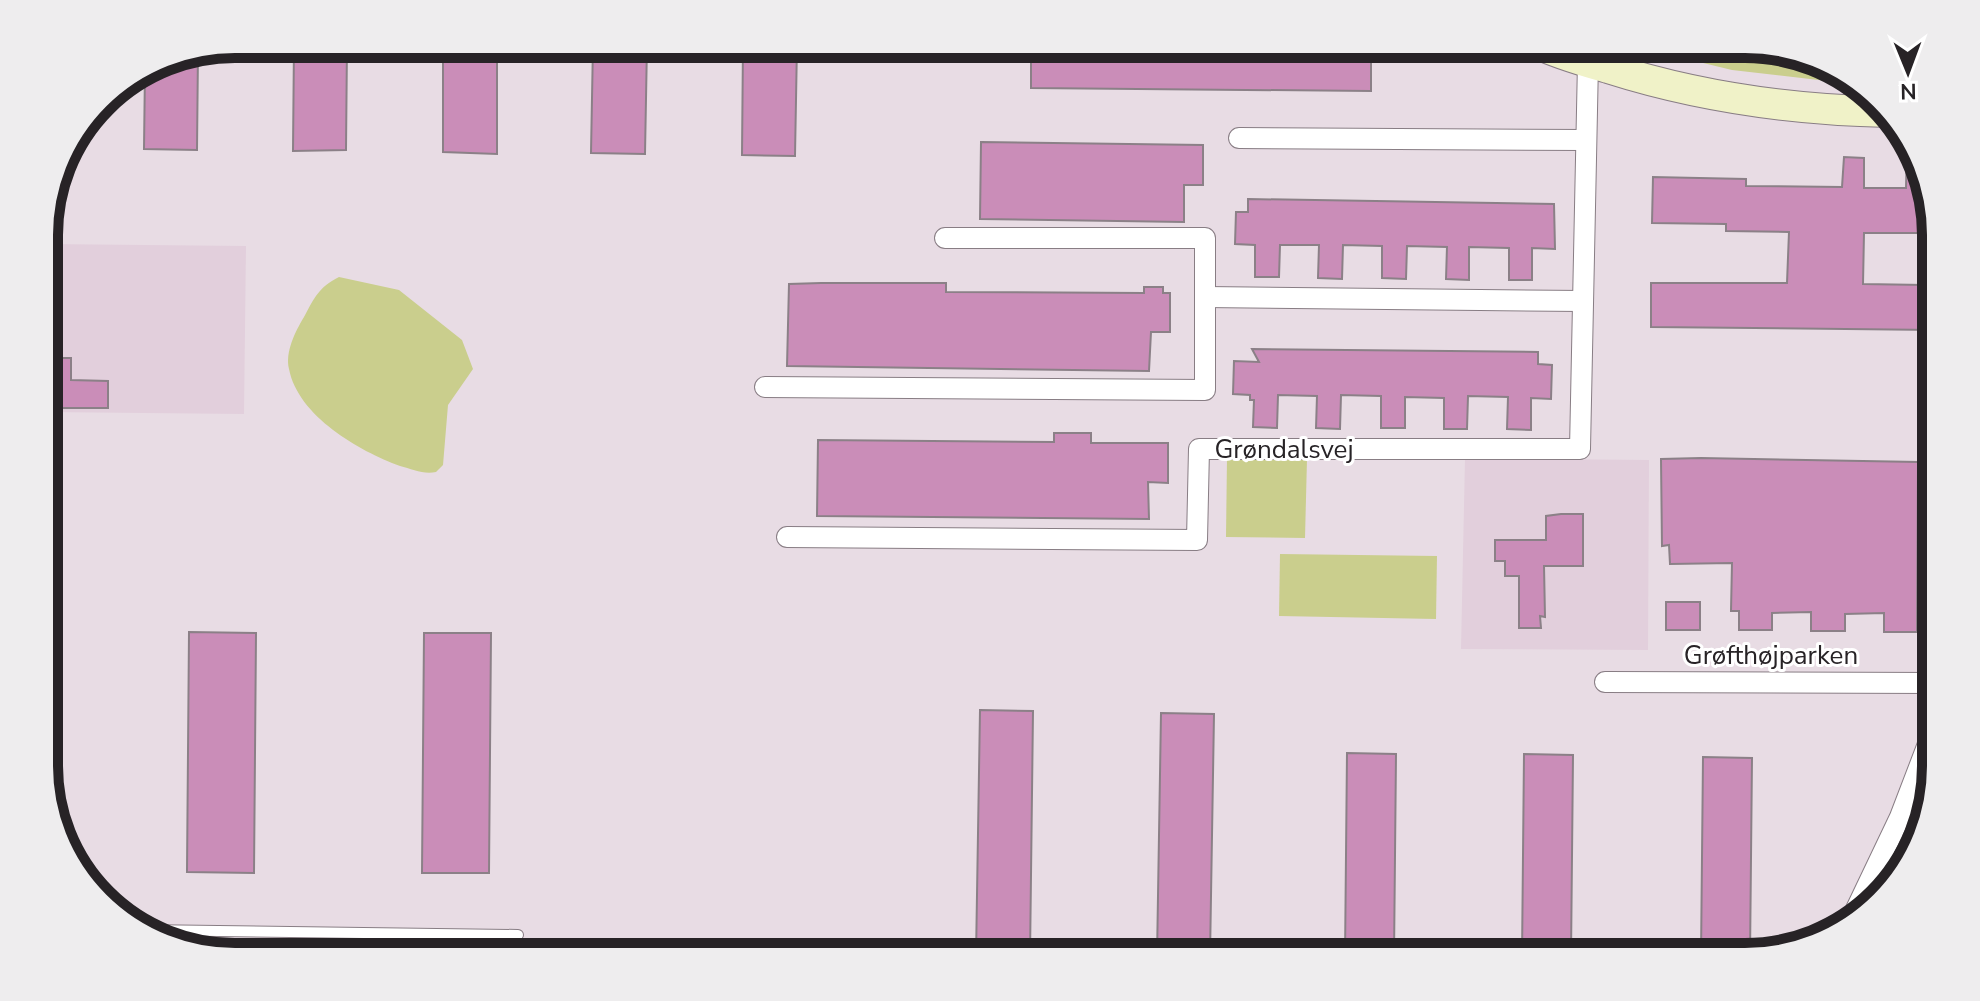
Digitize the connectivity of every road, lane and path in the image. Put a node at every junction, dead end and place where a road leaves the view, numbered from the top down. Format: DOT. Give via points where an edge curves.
graph roads {
  1 [pos="1578,58"];
  2 [pos="1588,62"];
  3 [pos="1868,112"];
  4 [pos="1239,138"];
  5 [pos="1586,140"];
  6 [pos="945,238"];
  7 [pos="1205,297"];
  8 [pos="1583,301"];
  9 [pos="765,387"];
  10 [pos="787,537"];
  11 [pos="1605,682"];
  12 [pos="1922,683"];
  13 [pos="1922,760"];
  14 [pos="1860,900"];
  15 [pos="170,930"];
  16 [pos="518,935"];
  1 -- 2 [label="street"];
  2 -- 3 [label="street" via="1739,100"];
  2 -- 5 [label="street, Grøndalsvej"];
  4 -- 5 [label="street"];
  5 -- 8 [label="street, Grøndalsvej"];
  6 -- 7 [label="street" via="1205,238"];
  7 -- 8 [label="street"];
  7 -- 9 [label="street" via="1205,390"];
  8 -- 10 [label="street, Grøndalsvej" via="1580,449 1199,449 1197,540"];
  11 -- 12 [label="street, Grøfthøjparken"];
  13 -- 14 [label="street"];
  15 -- 16 [label="lane"];
}
